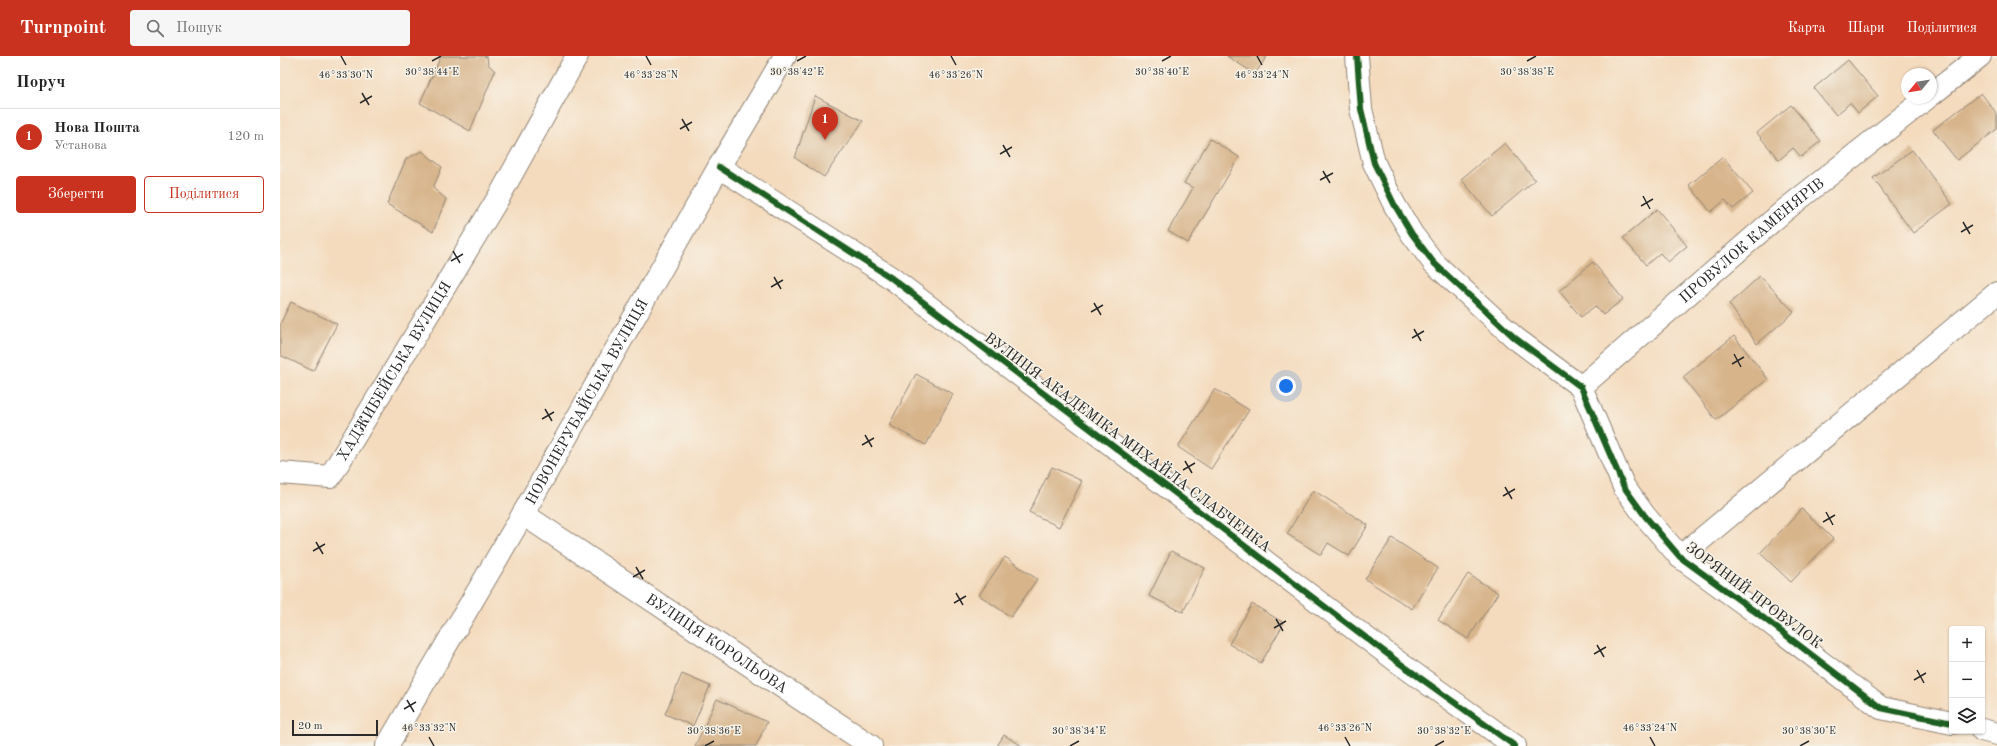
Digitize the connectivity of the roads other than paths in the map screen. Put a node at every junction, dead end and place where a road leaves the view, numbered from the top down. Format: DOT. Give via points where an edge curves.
graph roads {
  1 [pos="577,56"];
  2 [pos="785,56"];
  3 [pos="1357,56"];
  4 [pos="1980,56"];
  5 [pos="1937,90"];
  6 [pos="1919,104"];
  7 [pos="719,167"];
  8 [pos="1997,293"];
  9 [pos="1582,387"];
  10 [pos="280,473"];
  11 [pos="523,514"];
  12 [pos="1680,557"];
  13 [pos="1949,722"];
  14 [pos="1985,731"];
  15 [pos="1997,734"];
  16 [pos="387,746"];
  17 [pos="871,746"];
  18 [pos="1515,746"];
  1 -- 10 [label="street, ХАДЖИБЕЙСЬКА ВУЛИЦЯ" via="500,195 330,477"];
  2 -- 7 [label="street, НОВОНЕРУБАЙСЬКА ВУЛИЦЯ"];
  3 -- 9 [label="street" via="1361,108 1374,163 1412,234 1434,263 1515,338"];
  4 -- 5 [label="street"];
  6 -- 9 [label="street, ПРОВУЛОК КАМЕНЯРІВ" via="1785,210"];
  7 -- 11 [label="street, НОВОНЕРУБАЙСЬКА ВУЛИЦЯ"];
  7 -- 18 [label="street, ВУЛИЦЯ АКАДЕМІКА МИХАЙЛА СЛАБЧЕНКА" via="890,277 1398,662"];
  8 -- 12 [label="street"];
  9 -- 12 [label="street, ЗОРЯНИЙ ПРОВУЛОК" via="1624,487"];
  11 -- 16 [label="street, НОВОНЕРУБАЙСЬКА ВУЛИЦЯ"];
  11 -- 17 [label="street, ВУЛИЦЯ КОРОЛЬОВА"];
  12 -- 13 [label="street, ЗОРЯНИЙ ПРОВУЛОК" via="1881,708"];
  14 -- 15 [label="street"];
}
